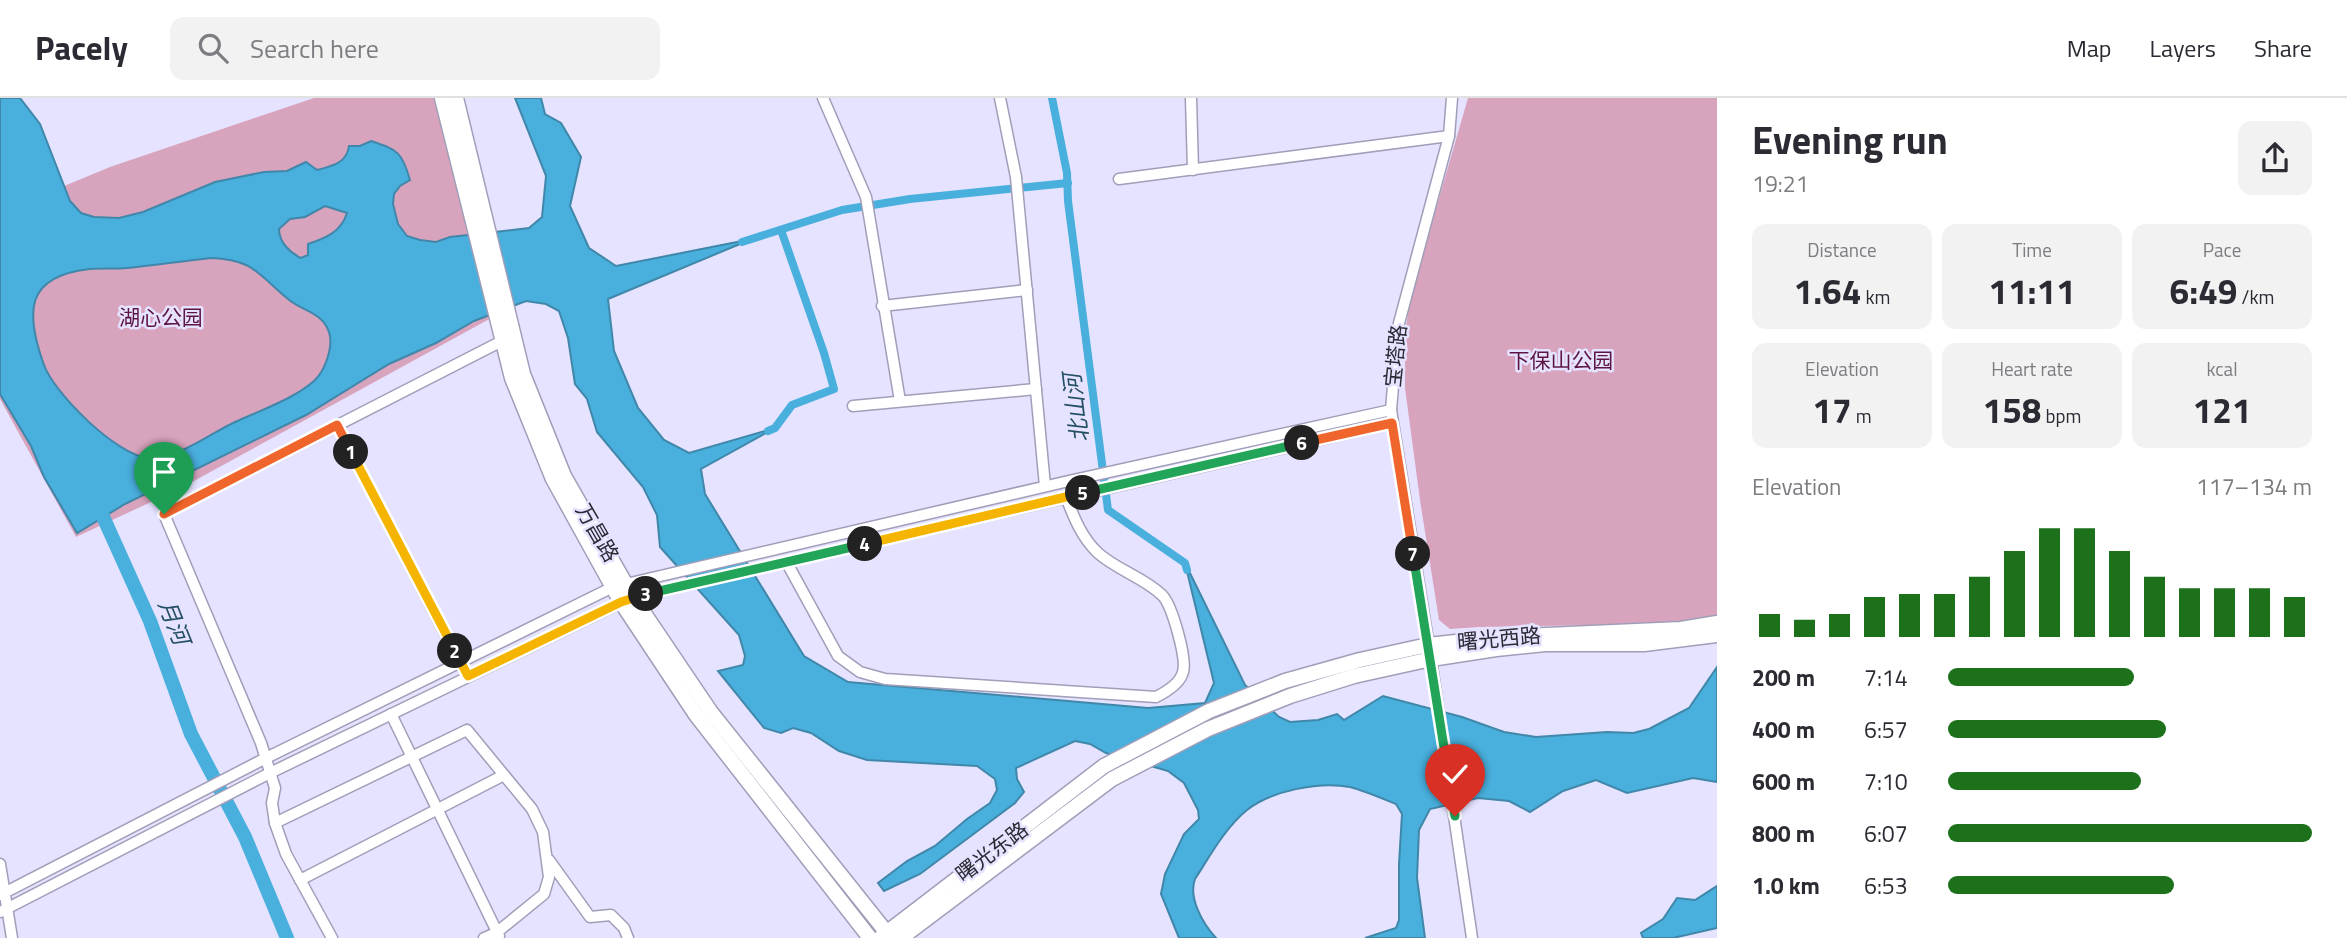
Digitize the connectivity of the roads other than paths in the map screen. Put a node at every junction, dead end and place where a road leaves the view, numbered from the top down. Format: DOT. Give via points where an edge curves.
graph roads {
  1 [pos="442,98"];
  2 [pos="456,98"];
  3 [pos="823,98"];
  4 [pos="1000,98"];
  5 [pos="1191,98"];
  6 [pos="1452,98"];
  7 [pos="1449,136"];
  8 [pos="1193,170"];
  9 [pos="1119,179"];
  10 [pos="481,232"];
  11 [pos="1027,290"];
  12 [pos="883,306"];
  13 [pos="504,332"];
  14 [pos="1036,389"];
  15 [pos="900,401"];
  16 [pos="853,406"];
  17 [pos="1391,410"];
  18 [pos="1392,423"];
  19 [pos="337,425"];
  20 [pos="1045,486"];
  21 [pos="1071,496"];
  22 [pos="787,563"];
  23 [pos="620,585"];
  24 [pos="627,600"];
  25 [pos="1717,623"];
  26 [pos="1717,635"];
  27 [pos="1429,652"];
  28 [pos="461,663"];
  29 [pos="468,676"];
  30 [pos="391,714"];
  31 [pos="412,757"];
  32 [pos="266,758"];
  33 [pos="270,773"];
  34 [pos="1108,773"];
  35 [pos="504,775"];
  36 [pos="437,810"];
  37 [pos="275,823"];
  38 [pos="547,858"];
  39 [pos="0,864"];
  40 [pos="300,880"];
  41 [pos="2,894"];
  42 [pos="2,910"];
  43 [pos="498,935"];
  44 [pos="886,936"];
  45 [pos="5,938"];
  46 [pos="12,938"];
  47 [pos="332,938"];
  48 [pos="484,938"];
  49 [pos="628,938"];
  50 [pos="870,938"];
  51 [pos="901,938"];
  52 [pos="1472,938"];
  1 -- 10 [label="main road, 万昌路"];
  2 -- 10 [label="main road, 万昌路"];
  3 -- 12 [label="street" via="866,197"];
  4 -- 11 [label="street" via="1016,177"];
  5 -- 8 [label="street"];
  6 -- 7 [label="street, 宝塔路"];
  7 -- 8 [label="street"];
  7 -- 17 [label="street, 宝塔路" via="1398,327"];
  8 -- 9 [label="street"];
  10 -- 13 [label="main road, 万昌路"];
  11 -- 12 [label="street"];
  11 -- 14 [label="street"];
  12 -- 15 [label="street"];
  13 -- 19 [label="street"];
  13 -- 23 [label="main road, 万昌路" via="512,378 553,479"];
  14 -- 15 [label="street"];
  14 -- 20 [label="street"];
  15 -- 16 [label="street"];
  17 -- 18 [label="street, 宝塔路"];
  17 -- 20 [label="street"];
  18 -- 21 [label="street"];
  18 -- 27 [label="street, 宝塔路"];
  19 -- 28 [label="street"];
  19 -- 32 [label="street" via="164,514"];
  20 -- 23 [label="street"];
  21 -- 22 [label="street"];
  21 -- 22 [label="street" via="1087,541 1100,555 1163,596 1173,618 1183,674 1170,690 1156,697 886,679 860,672 838,656"];
  22 -- 24 [label="street"];
  23 -- 24 [label="main road, 万昌路"];
  23 -- 28 [label="street"];
  24 -- 29 [label="street"];
  24 -- 44 [label="main road, 万昌路"];
  24 -- 50 [label="main road, 万昌路" via="696,715"];
  25 -- 27 [label="main road, 曙光西路" via="1681,629 1502,637"];
  26 -- 27 [label="main road, 曙光西路" via="1644,644 1545,644"];
  27 -- 34 [label="main road, 曙光西路" via="1290,696"];
  27 -- 34 [label="main road, 曙光西路" via="1360,660 1285,681 1209,711"];
  27 -- 52 [label="street, 宝塔路"];
  28 -- 29 [label="street"];
  28 -- 32 [label="street"];
  29 -- 30 [label="street"];
  30 -- 31 [label="street"];
  30 -- 33 [label="street"];
  31 -- 35 [label="street" via="467,730"];
  31 -- 36 [label="street"];
  31 -- 37 [label="street"];
  32 -- 33 [label="street"];
  32 -- 41 [label="street"];
  33 -- 37 [label="street"];
  33 -- 42 [label="street"];
  34 -- 44 [label="main road, 曙光东路"];
  34 -- 51 [label="main road, 曙光东路"];
  35 -- 36 [label="street"];
  35 -- 38 [label="street" via="532,809 543,832"];
  36 -- 40 [label="street"];
  36 -- 43 [label="street"];
  37 -- 40 [label="street"];
  38 -- 43 [label="street" via="549,877 544,894"];
  38 -- 49 [label="street" via="590,917 611,915"];
  39 -- 41 [label="street"];
  40 -- 47 [label="street"];
  41 -- 42 [label="street"];
  42 -- 45 [label="street"];
  42 -- 46 [label="street"];
  43 -- 48 [label="street"];
}
